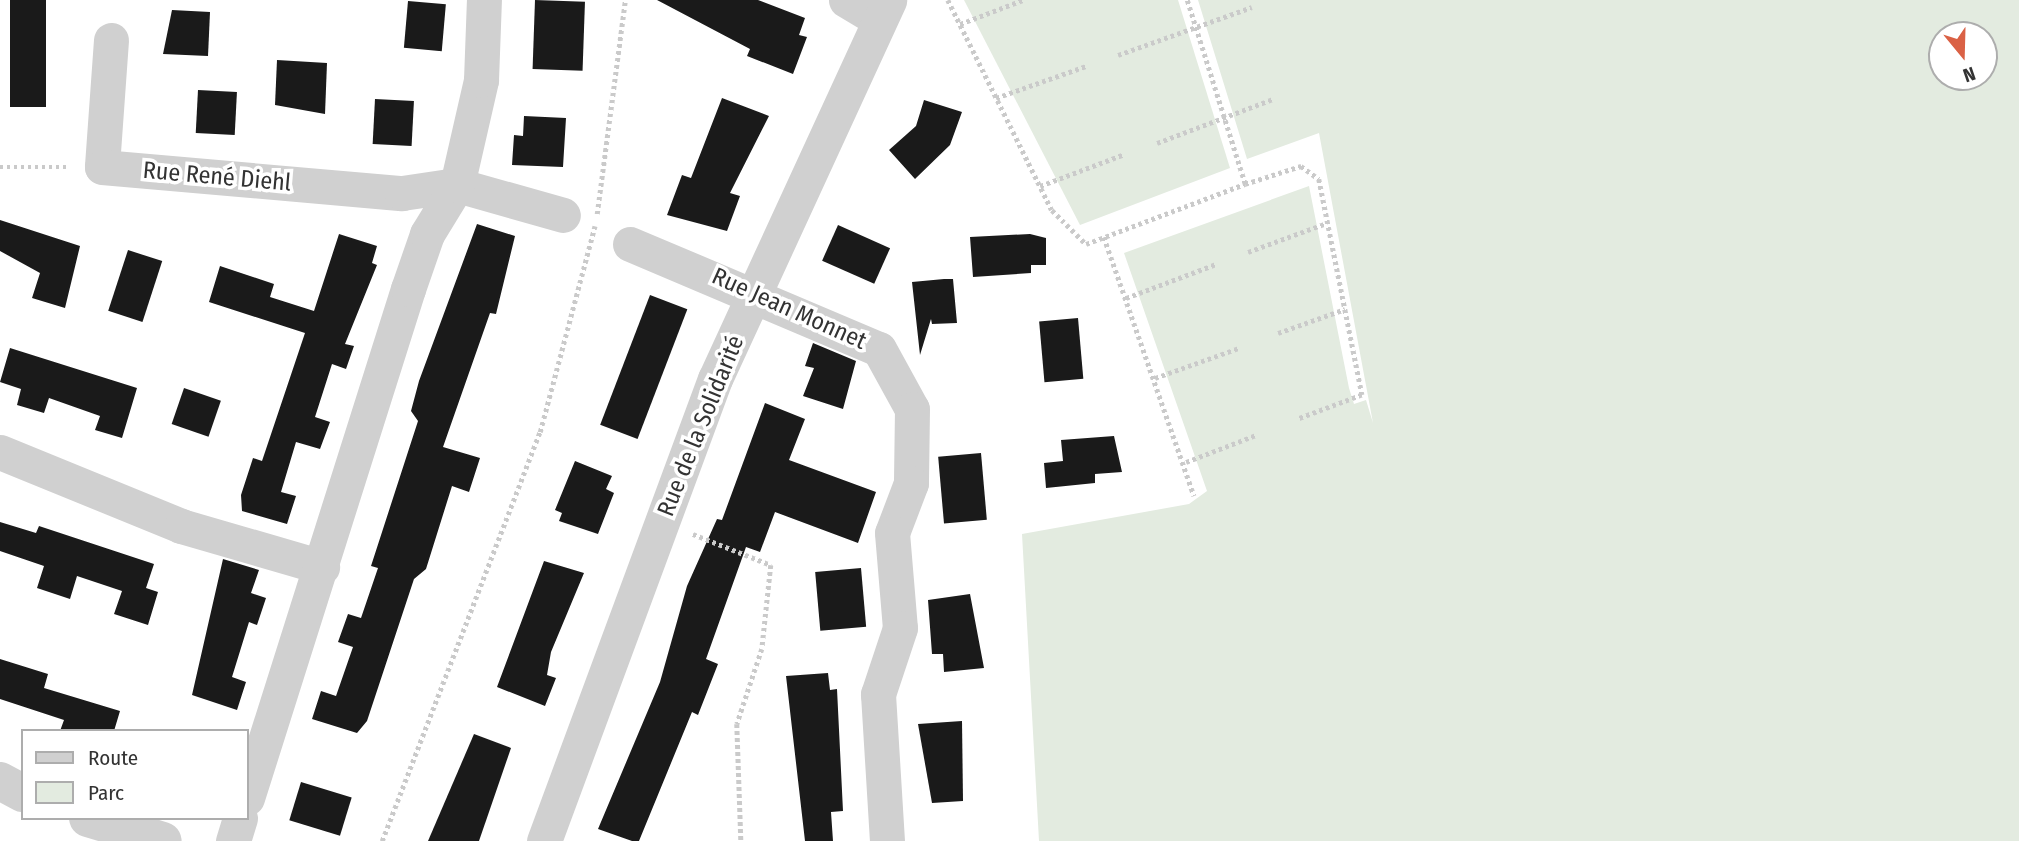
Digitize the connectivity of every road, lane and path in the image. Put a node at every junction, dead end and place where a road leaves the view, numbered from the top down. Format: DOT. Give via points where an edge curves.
graph roads {
  1 [pos="484,0"];
  2 [pos="625,0"];
  3 [pos="846,0"];
  4 [pos="948,0"];
  5 [pos="1023,0"];
  6 [pos="1187,0"];
  7 [pos="1252,7"];
  8 [pos="884,9"];
  9 [pos="960,24"];
  10 [pos="1195,27"];
  11 [pos="111,40"];
  12 [pos="1118,55"];
  13 [pos="1086,66"];
  14 [pos="996,98"];
  15 [pos="1273,99"];
  16 [pos="1224,118"];
  17 [pos="1157,142"];
  18 [pos="1122,155"];
  19 [pos="0,167"];
  20 [pos="102,167"];
  21 [pos="457,184"];
  22 [pos="1245,184"];
  23 [pos="1040,186"];
  24 [pos="563,215"];
  25 [pos="1327,223"];
  26 [pos="594,231"];
  27 [pos="1104,237"];
  28 [pos="630,244"];
  29 [pos="1248,252"];
  30 [pos="1216,264"];
  31 [pos="757,296"];
  32 [pos="1126,298"];
  33 [pos="1345,309"];
  34 [pos="1278,333"];
  35 [pos="1239,348"];
  36 [pos="1156,378"];
  37 [pos="1298,419"];
  38 [pos="1256,435"];
  39 [pos="0,452"];
  40 [pos="1186,462"];
  41 [pos="1194,496"];
  42 [pos="663,522"];
  43 [pos="322,567"];
  44 [pos="0,781"];
  45 [pos="21,792"];
  46 [pos="248,795"];
  47 [pos="95,820"];
  48 [pos="239,820"];
  49 [pos="163,841"];
  50 [pos="233,841"];
  51 [pos="382,841"];
  52 [pos="544,841"];
  53 [pos="741,841"];
  54 [pos="887,841"];
  1 -- 21 [label="street" via="481,80"];
  2 -- 26 [label="path"];
  3 -- 8 [label="street, Rue de la Solidarité"];
  4 -- 9 [label="path"];
  5 -- 9 [label="path"];
  6 -- 10 [label="path"];
  7 -- 10 [label="path"];
  8 -- 31 [label="street, Rue de la Solidarité"];
  9 -- 14 [label="path"];
  10 -- 12 [label="path"];
  10 -- 16 [label="path"];
  11 -- 20 [label="street"];
  13 -- 14 [label="path"];
  14 -- 23 [label="path"];
  15 -- 16 [label="path"];
  16 -- 17 [label="path"];
  16 -- 22 [label="path"];
  18 -- 23 [label="path"];
  19 -- 20 [label="path"];
  20 -- 21 [label="street, Rue René Diehl" via="402,193"];
  21 -- 24 [label="street"];
  21 -- 43 [label="street" via="427,234"];
  22 -- 25 [label="path" via="1301,166 1318,179"];
  22 -- 27 [label="path"];
  23 -- 27 [label="path" via="1052,210 1086,244"];
  24 -- 26 [label="path"];
  25 -- 29 [label="path"];
  25 -- 33 [label="path"];
  26 -- 28 [label="path"];
  26 -- 51 [label="path" via="540,432"];
  27 -- 32 [label="path"];
  28 -- 31 [label="street, Rue Jean Monnet"];
  30 -- 32 [label="path"];
  31 -- 42 [label="street, Rue de la Solidarité" via="715,379"];
  31 -- 54 [label="street, Rue Jean Monnet" via="879,349 912,408 911,483 891,533 900,628 878,694"];
  32 -- 36 [label="path"];
  33 -- 34 [label="path"];
  33 -- 37 [label="path" via="1362,395"];
  35 -- 36 [label="path"];
  36 -- 40 [label="path"];
  38 -- 40 [label="path"];
  39 -- 43 [label="street" via="181,526"];
  40 -- 41 [label="path"];
  42 -- 52 [label="street, Rue de la Solidarité"];
  42 -- 53 [label="path" via="771,565 762,649 737,724"];
  43 -- 46 [label="street"];
  44 -- 45 [label="street"];
  47 -- 49 [label="street"];
  48 -- 50 [label="street"];
}
